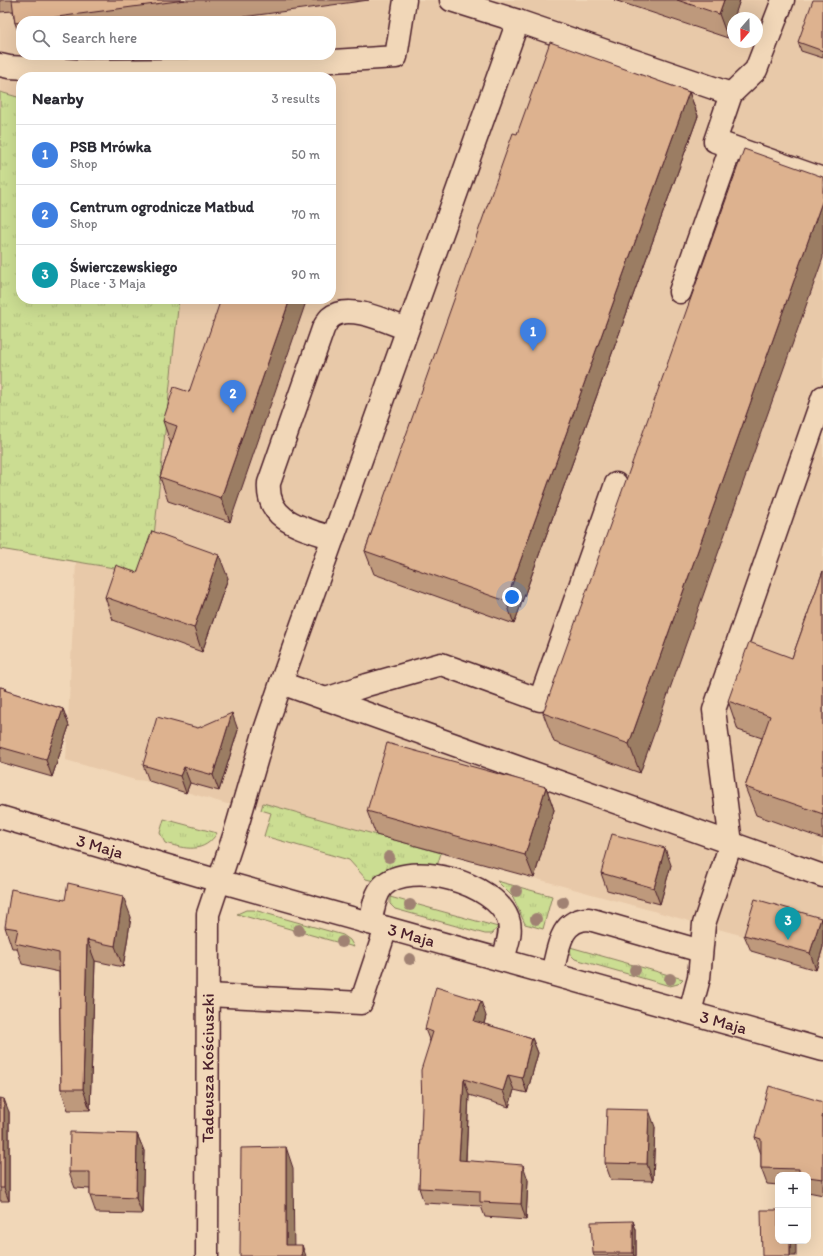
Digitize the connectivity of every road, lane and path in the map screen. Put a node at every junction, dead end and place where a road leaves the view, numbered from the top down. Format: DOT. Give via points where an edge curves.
graph roads {
  1 [pos="405,0"];
  2 [pos="451,0"];
  3 [pos="783,0"];
  4 [pos="518,21"];
  5 [pos="0,65"];
  6 [pos="731,94"];
  7 [pos="731,147"];
  8 [pos="823,179"];
  9 [pos="680,292"];
  10 [pos="407,329"];
  11 [pos="823,397"];
  12 [pos="616,484"];
  13 [pos="333,538"];
  14 [pos="281,683"];
  15 [pos="326,699"];
  16 [pos="0,817"];
  17 [pos="731,843"];
  18 [pos="823,876"];
  19 [pos="219,881"];
  20 [pos="378,925"];
  21 [pos="702,950"];
  22 [pos="503,960"];
  23 [pos="552,974"];
  24 [pos="208,995"];
  25 [pos="690,1012"];
  26 [pos="823,1050"];
  27 [pos="207,1256"];
  1 -- 5 [label="street" via="396,57 190,70 86,71"];
  2 -- 4 [label="street"];
  3 -- 6 [label="street" via="756,70"];
  4 -- 6 [label="street"];
  4 -- 10 [label="street, Tadeusza Kościuszki"];
  6 -- 7 [label="street" via="715,141"];
  7 -- 8 [label="street"];
  7 -- 9 [label="street"];
  10 -- 13 [label="street, Tadeusza Kościuszki"];
  10 -- 13 [label="street" via="366,314 342,312 331,318 320,336 269,483 268,494 272,506 280,516"];
  11 -- 17 [label="street" via="714,710"];
  12 -- 15 [label="street" via="540,700 441,664"];
  13 -- 14 [label="street, Tadeusza Kościuszki"];
  14 -- 15 [label="street"];
  14 -- 19 [label="street, Tadeusza Kościuszki"];
  15 -- 17 [label="street"];
  16 -- 19 [label="street, 3 Maja"];
  17 -- 18 [label="street"];
  17 -- 21 [label="street" via="704,924"];
  19 -- 20 [label="street, 3 Maja"];
  19 -- 24 [label="street, Tadeusza Kościuszki" via="208,914"];
  20 -- 22 [label="street, 3 Maja"];
  20 -- 22 [label="street" via="377,895 390,881 432,875 450,878 481,890 506,914 510,932"];
  20 -- 24 [label="street" via="361,1003"];
  21 -- 23 [label="street" via="581,919 563,932"];
  21 -- 25 [label="street" via="699,978"];
  22 -- 23 [label="street, 3 Maja"];
  23 -- 25 [label="street, 3 Maja"];
  24 -- 27 [label="street, Tadeusza Kościuszki"];
  25 -- 26 [label="street, 3 Maja"];
}
